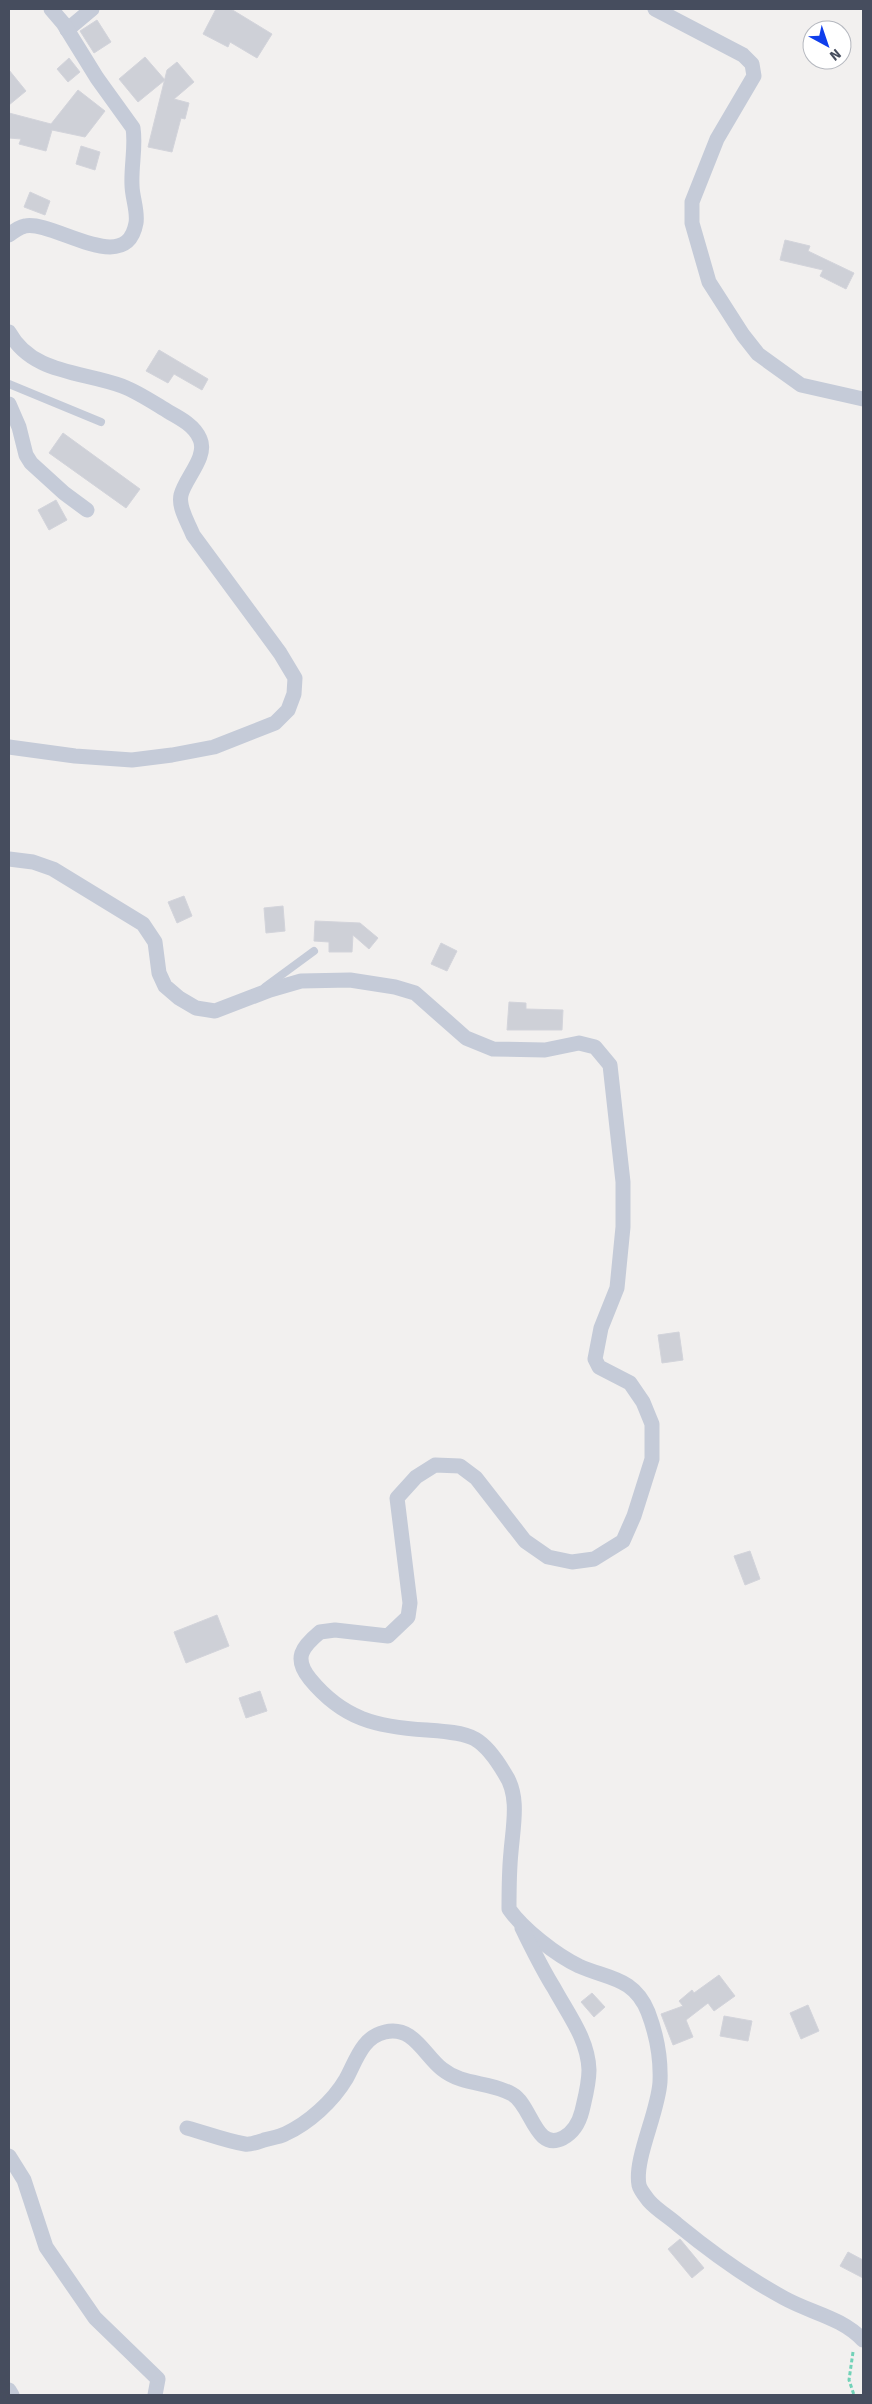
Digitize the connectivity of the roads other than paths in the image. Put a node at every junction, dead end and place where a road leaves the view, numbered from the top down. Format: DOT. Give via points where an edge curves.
graph roads {
  1 [pos="51,9"];
  2 [pos="92,9"];
  3 [pos="655,9"];
  4 [pos="67,30"];
  5 [pos="9,235"];
  6 [pos="9,332"];
  7 [pos="9,384"];
  8 [pos="863,400"];
  9 [pos="9,404"];
  10 [pos="101,422"];
  11 [pos="87,510"];
  12 [pos="9,747"];
  13 [pos="9,859"];
  14 [pos="314,950"];
  15 [pos="252,997"];
  16 [pos="518,1922"];
  17 [pos="187,2128"];
  18 [pos="9,2156"];
  19 [pos="859,2336"];
  20 [pos="9,2390"];
  21 [pos="12,2395"];
  22 [pos="155,2395"];
  1 -- 4 [label="street"];
  2 -- 4 [label="street"];
  3 -- 8 [label="street" via="744,55 752,64 754,76 717,139 692,202 692,223 709,282 758,354 801,385"];
  4 -- 5 [label="street" via="133,128 132,188 136,222 132,234 114,247 97,247 36,226 26,226"];
  6 -- 12 [label="street" via="20,350 38,363 124,386 192,427 202,448 181,496 184,514 194,535 280,653 296,684 288,710 274,723 214,748 132,760"];
  7 -- 10 [label="lane"];
  9 -- 11 [label="street" via="31,463"];
  13 -- 15 [label="street" via="53,869 143,924 155,942 159,973 165,986 196,1008 216,1011"];
  14 -- 15 [label="lane"];
  15 -- 16 [label="street" via="301,981 328,979 395,987 415,993 466,1038 493,1049 545,1050 579,1043 595,1047 610,1065 623,1182 623,1228 617,1288 601,1328 595,1360 599,1367 630,1383 652,1424 652,1459 623,1541 594,1559 572,1562 548,1557 524,1541 476,1478 460,1466 436,1465 416,1477 397,1498 410,1603 408,1617 388,1636 335,1630 320,1632 311,1639 300,1660 302,1669 322,1693 351,1715 394,1728 446,1732 475,1739 491,1755 507,1775 515,1800 509,1909"];
  16 -- 17 [label="street" via="579,2031 586,2051 588,2086 579,2121 570,2134 559,2139 547,2139 537,2132 529,2111 512,2094 493,2086 454,2078 440,2068 411,2036 397,2031 374,2036 361,2047 331,2101 286,2134 247,2144"];
  16 -- 19 [label="street" via="578,1966 623,1980 647,2010 658,2046 660,2082 639,2173 639,2187 650,2202 698,2242 785,2299 838,2320"];
  18 -- 22 [label="street" via="24,2180 46,2247 95,2318 158,2379"];
  20 -- 21 [label="street"];
}
